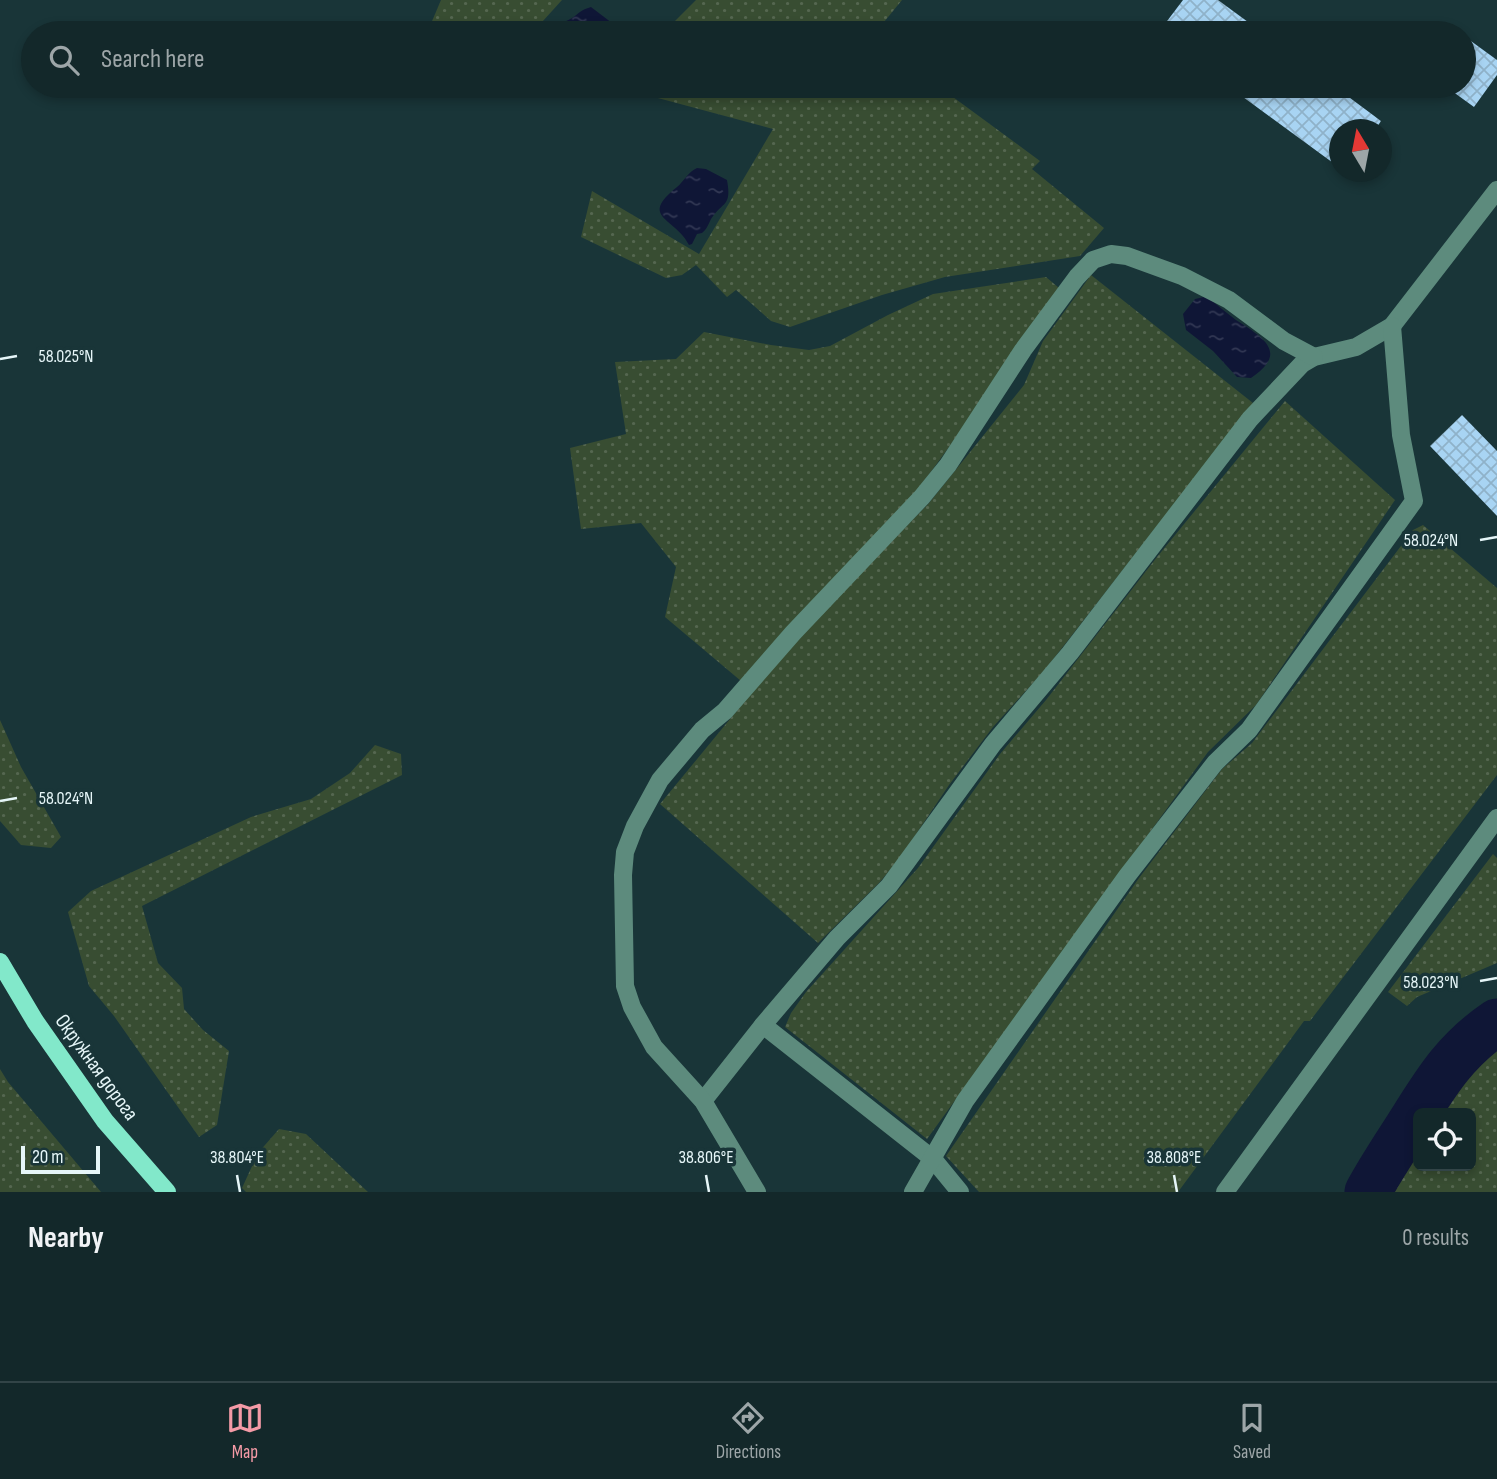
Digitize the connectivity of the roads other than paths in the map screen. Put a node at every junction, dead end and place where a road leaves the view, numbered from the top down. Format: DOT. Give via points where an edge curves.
graph roads {
  1 [pos="1497,190"];
  2 [pos="1392,326"];
  3 [pos="1314,357"];
  4 [pos="1497,818"];
  5 [pos="0,962"];
  6 [pos="763,1025"];
  7 [pos="703,1101"];
  8 [pos="933,1159"];
  9 [pos="167,1192"];
  10 [pos="757,1192"];
  11 [pos="913,1192"];
  12 [pos="960,1192"];
  13 [pos="1225,1192"];
  1 -- 2 [label="street"];
  2 -- 3 [label="street" via="1356,347"];
  2 -- 8 [label="street" via="1401,435 1414,502 1249,730 1214,763 1127,876 965,1101"];
  3 -- 6 [label="street" via="1250,419 1070,653 993,744 889,886 837,938"];
  3 -- 7 [label="street" via="1228,300 1182,276 1127,256 1111,254 1093,260 1023,350 922,497 660,780 625,852 625,986 654,1047"];
  4 -- 13 [label="street"];
  5 -- 9 [label="main road, Окружная дорога" via="35,1021 106,1121"];
  6 -- 7 [label="street"];
  6 -- 8 [label="street"];
  7 -- 10 [label="street"];
  8 -- 11 [label="street"];
  8 -- 12 [label="street"];
}
